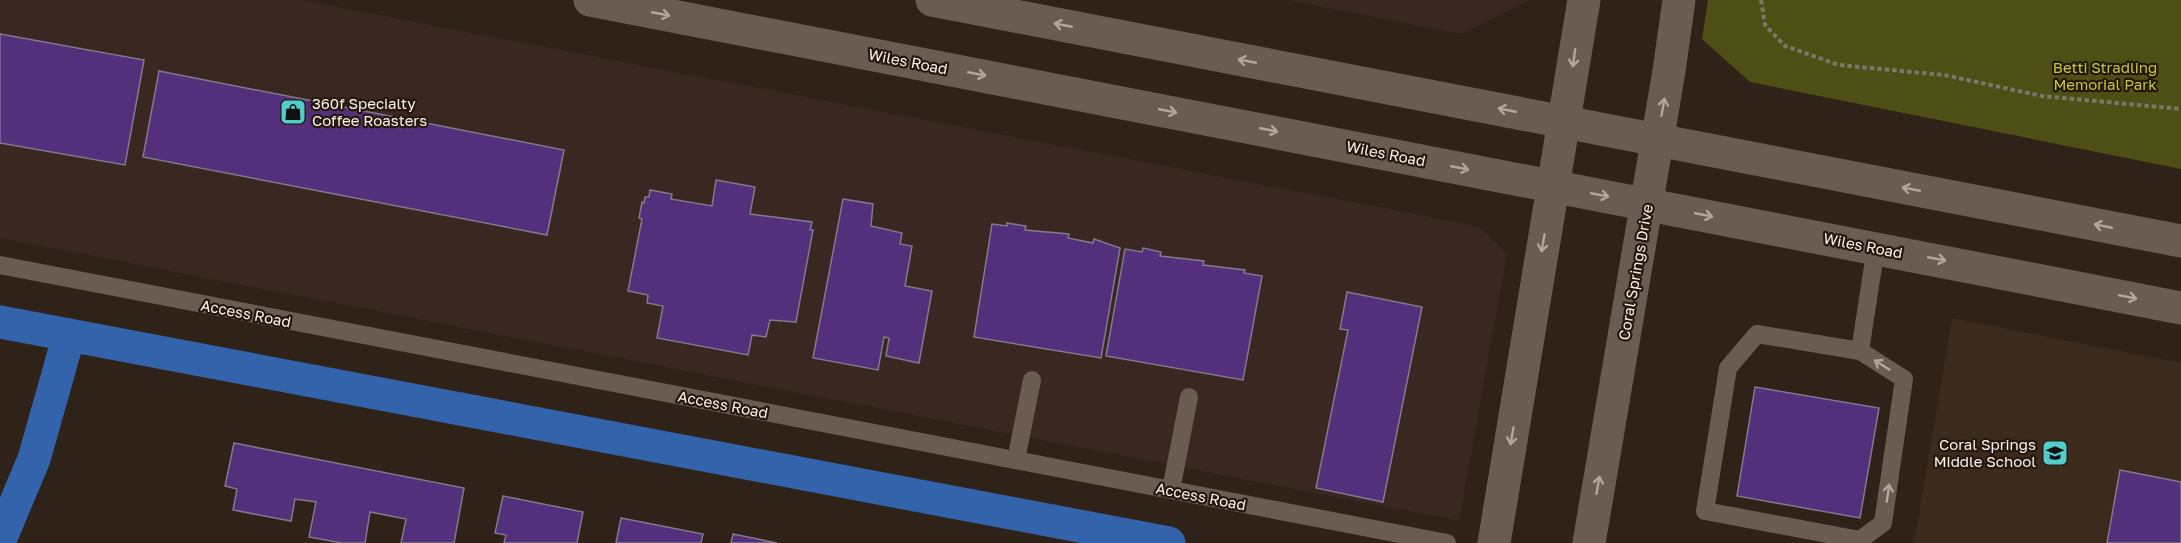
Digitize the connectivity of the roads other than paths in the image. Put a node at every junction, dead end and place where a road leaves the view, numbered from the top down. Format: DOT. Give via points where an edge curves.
graph roads {
  1 [pos="932,0"];
  2 [pos="1584,0"];
  3 [pos="1679,0"];
  4 [pos="599,1"];
  5 [pos="1564,122"];
  6 [pos="1657,139"];
  7 [pos="1553,186"];
  8 [pos="1646,204"];
  9 [pos="2181,241"];
  10 [pos="1876,248"];
  11 [pos="0,265"];
  12 [pos="2181,308"];
  13 [pos="1860,351"];
  14 [pos="1032,380"];
  15 [pos="1189,397"];
  16 [pos="1016,460"];
  17 [pos="1171,490"];
  18 [pos="1860,541"];
  19 [pos="1447,543"];
  20 [pos="1494,543"];
  21 [pos="1588,543"];
  5 -- 1 [label="main road, one-way"];
  2 -- 5 [label="main road, one-way"];
  6 -- 3 [label="main road, Coral Springs Drive, one-way"];
  4 -- 7 [label="main road, Wiles Road, one-way"];
  5 -- 6 [label="main road"];
  5 -- 7 [label="main road"];
  6 -- 8 [label="main road, Coral Springs Drive"];
  9 -- 6 [label="main road, one-way"];
  7 -- 8 [label="main road, Wiles Road, one-way"];
  7 -- 20 [label="main road, one-way"];
  8 -- 10 [label="main road, Wiles Road, one-way"];
  21 -- 8 [label="main road, Coral Springs Drive, one-way"];
  10 -- 12 [label="main road, Wiles Road, one-way"];
  10 -- 13 [label="lane"];
  11 -- 16 [label="lane, Access Road"];
  18 -- 13 [label="lane, one-way" via="1883,523 1904,379"];
  13 -- 18 [label="lane" via="1757,334 1728,368 1706,511"];
  14 -- 16 [label="lane"];
  15 -- 17 [label="lane"];
  16 -- 17 [label="lane, Access Road"];
  17 -- 19 [label="lane, Access Road"];
}
